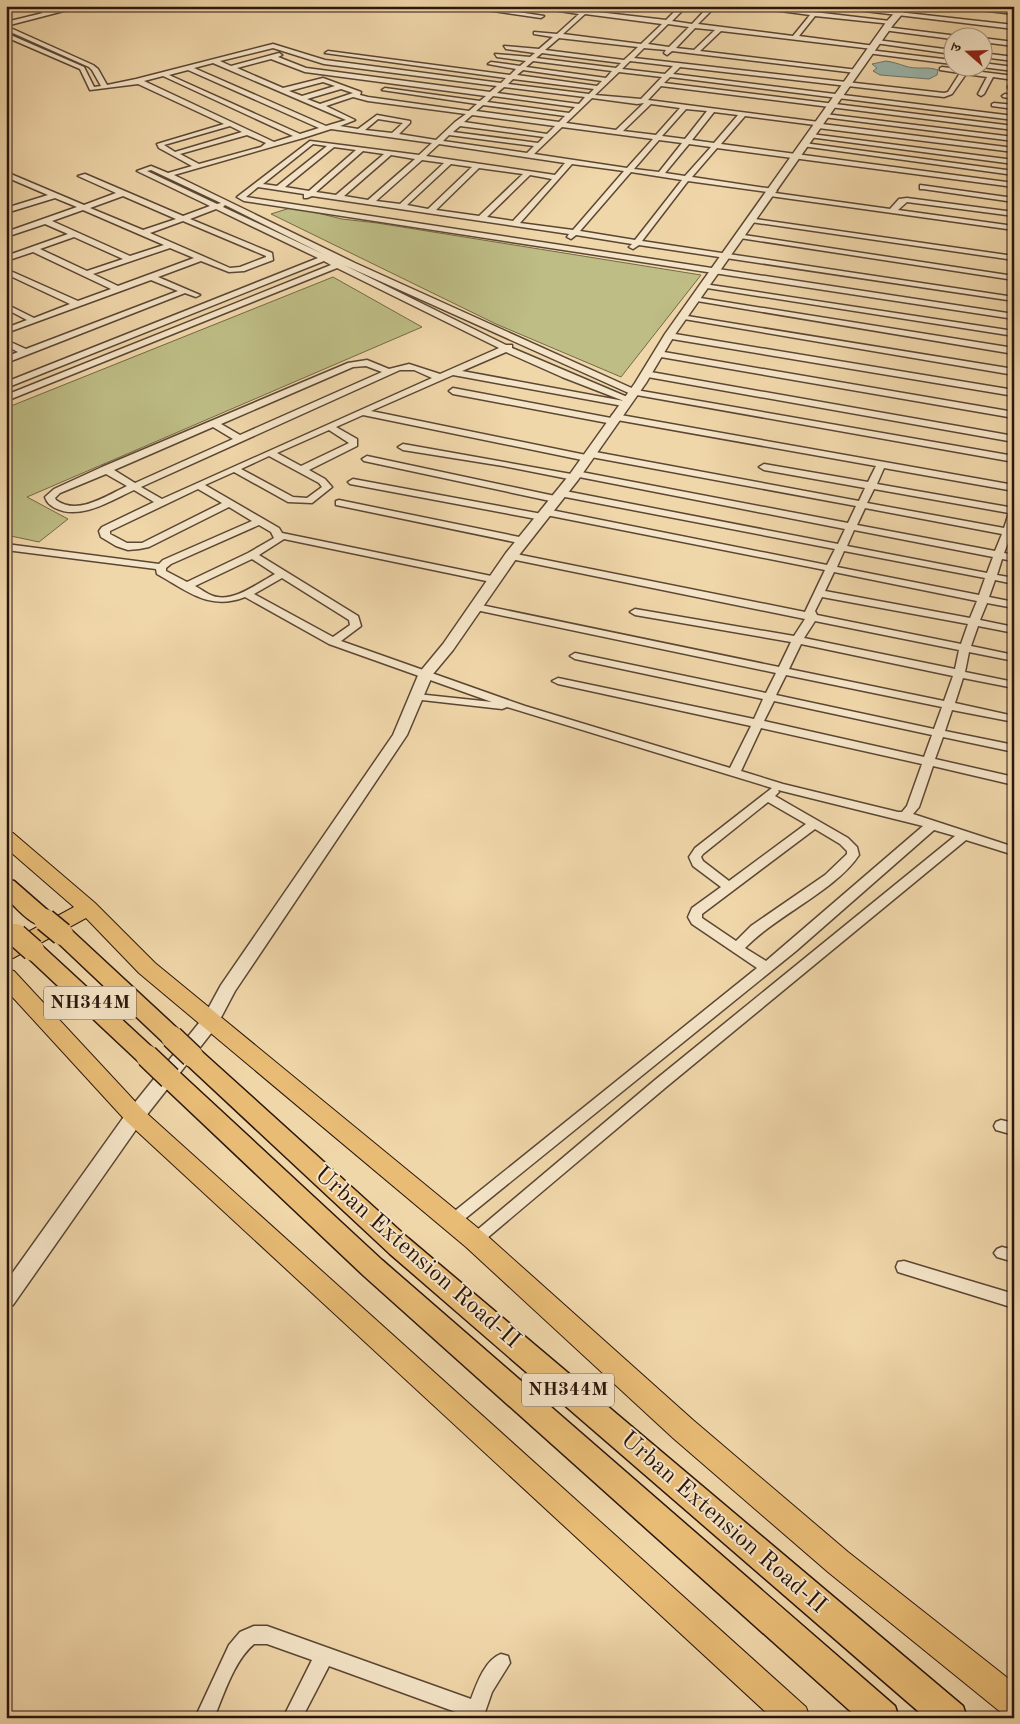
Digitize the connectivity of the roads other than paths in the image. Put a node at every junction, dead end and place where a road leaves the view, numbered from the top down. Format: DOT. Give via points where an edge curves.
graph roads {
  1 [pos="31,6"];
  2 [pos="80,6"];
  3 [pos="462,6"];
  4 [pos="525,6"];
  5 [pos="529,6"];
  6 [pos="590,6"];
  7 [pos="671,6"];
  8 [pos="713,6"];
  9 [pos="746,6"];
  10 [pos="826,6"];
  11 [pos="882,6"];
  12 [pos="962,6"];
  13 [pos="683,7"];
  14 [pos="903,9"];
  15 [pos="1013,11"];
  16 [pos="583,12"];
  17 [pos="942,12"];
  18 [pos="952,12"];
  19 [pos="516,13"];
  20 [pos="49,14"];
  21 [pos="666,14"];
  22 [pos="814,14"];
  23 [pos="675,15"];
  24 [pos="971,15"];
  25 [pos="546,16"];
  26 [pos="565,18"];
  27 [pos="999,18"];
  28 [pos="575,20"];
  29 [pos="1010,20"];
  30 [pos="584,21"];
  31 [pos="667,22"];
  32 [pos="6,24"];
  33 [pos="694,26"];
  34 [pos="888,26"];
  35 [pos="1004,26"];
  36 [pos="6,28"];
  37 [pos="651,28"];
  38 [pos="718,28"];
  39 [pos="1014,28"];
  40 [pos="660,29"];
  41 [pos="536,33"];
  42 [pos="6,35"];
  43 [pos="557,35"];
  44 [pos="942,35"];
  45 [pos="794,38"];
  46 [pos="992,41"];
  47 [pos="1014,44"];
  48 [pos="643,45"];
  49 [pos="506,47"];
  50 [pos="873,47"];
  51 [pos="671,49"];
  52 [pos="539,51"];
  53 [pos="942,51"];
  54 [pos="294,52"];
  55 [pos="695,52"];
  56 [pos="328,53"];
  57 [pos="497,55"];
  58 [pos="992,56"];
  59 [pos="271,57"];
  60 [pos="1014,59"];
  61 [pos="530,60"];
  62 [pos="628,60"];
  63 [pos="942,60"];
  64 [pos="214,61"];
  65 [pos="658,62"];
  66 [pos="788,63"];
  67 [pos="490,64"];
  68 [pos="678,64"];
  69 [pos="992,66"];
  70 [pos="188,67"];
  71 [pos="231,68"];
  72 [pos="447,68"];
  73 [pos="520,68"];
  74 [pos="1014,69"];
  75 [pos="617,70"];
  76 [pos="856,71"];
  77 [pos="163,74"];
  78 [pos="992,75"];
  79 [pos="436,76"];
  80 [pos="511,76"];
  81 [pos="667,76"];
  82 [pos="778,77"];
  83 [pos="960,78"];
  84 [pos="989,78"];
  85 [pos="1014,78"];
  86 [pos="608,80"];
  87 [pos="137,82"];
  88 [pos="660,84"];
  89 [pos="847,84"];
  90 [pos="424,85"];
  91 [pos="501,85"];
  92 [pos="343,86"];
  93 [pos="105,87"];
  94 [pos="600,88"];
  95 [pos="283,90"];
  96 [pos="385,90"];
  97 [pos="414,94"];
  98 [pos="490,94"];
  99 [pos="981,94"];
  100 [pos="356,96"];
  101 [pos="839,96"];
  102 [pos="1005,96"];
  103 [pos="590,97"];
  104 [pos="1014,97"];
  105 [pos="302,98"];
  106 [pos="646,102"];
  107 [pos="481,103"];
  108 [pos="402,104"];
  109 [pos="994,105"];
  110 [pos="320,106"];
  111 [pos="581,106"];
  112 [pos="832,106"];
  113 [pos="684,107"];
  114 [pos="1014,107"];
  115 [pos="712,110"];
  116 [pos="469,112"];
  117 [pos="743,114"];
  118 [pos="571,115"];
  119 [pos="1014,118"];
  120 [pos="821,122"];
  121 [pos="457,123"];
  122 [pos="230,124"];
  123 [pos="561,125"];
  124 [pos="330,128"];
  125 [pos="1014,128"];
  126 [pos="359,131"];
  127 [pos="249,132"];
  128 [pos="618,132"];
  129 [pos="446,133"];
  130 [pos="393,136"];
  131 [pos="550,136"];
  132 [pos="811,136"];
  133 [pos="301,137"];
  134 [pos="659,138"];
  135 [pos="1014,140"];
  136 [pos="687,141"];
  137 [pos="436,142"];
  138 [pos="270,145"];
  139 [pos="333,145"];
  140 [pos="540,145"];
  141 [pos="715,145"];
  142 [pos="804,145"];
  143 [pos="358,147"];
  144 [pos="1014,150"];
  145 [pos="390,153"];
  146 [pos="174,154"];
  147 [pos="529,156"];
  148 [pos="797,156"];
  149 [pos="419,157"];
  150 [pos="1013,160"];
  151 [pos="571,161"];
  152 [pos="449,162"];
  153 [pos="477,166"];
  154 [pos="199,167"];
  155 [pos="630,170"];
  156 [pos="528,173"];
  157 [pos="1014,173"];
  158 [pos="6,174"];
  159 [pos="660,174"];
  160 [pos="82,176"];
  161 [pos="167,176"];
  162 [pos="556,177"];
  163 [pos="687,178"];
  164 [pos="256,185"];
  165 [pos="1014,185"];
  166 [pos="922,187"];
  167 [pos="279,188"];
  168 [pos="771,192"];
  169 [pos="124,193"];
  170 [pos="310,193"];
  171 [pos="55,195"];
  172 [pos="338,197"];
  173 [pos="244,199"];
  174 [pos="1014,200"];
  175 [pos="370,202"];
  176 [pos="227,203"];
  177 [pos="216,206"];
  178 [pos="293,206"];
  179 [pos="401,206"];
  180 [pos="85,207"];
  181 [pos="9,208"];
  182 [pos="430,211"];
  183 [pos="892,211"];
  184 [pos="1014,214"];
  185 [pos="183,218"];
  186 [pos="481,219"];
  187 [pos="751,220"];
  188 [pos="46,221"];
  189 [pos="515,224"];
  190 [pos="1014,228"];
  191 [pos="576,232"];
  192 [pos="143,233"];
  193 [pos="74,234"];
  194 [pos="6,235"];
  195 [pos="740,236"];
  196 [pos="637,241"];
  197 [pos="170,245"];
  198 [pos="562,247"];
  199 [pos="33,249"];
  200 [pos="726,255"];
  201 [pos="329,256"];
  202 [pos="624,257"];
  203 [pos="201,258"];
  204 [pos="1014,258"];
  205 [pos="6,259"];
  206 [pos="128,259"];
  207 [pos="346,262"];
  208 [pos="337,264"];
  209 [pos="6,271"];
  210 [pos="715,272"];
  211 [pos="87,274"];
  212 [pos="151,277"];
  213 [pos="1014,278"];
  214 [pos="707,286"];
  215 [pos="118,289"];
  216 [pos="184,291"];
  217 [pos="196,295"];
  218 [pos="1014,299"];
  219 [pos="697,300"];
  220 [pos="77,304"];
  221 [pos="6,306"];
  222 [pos="684,317"];
  223 [pos="1014,318"];
  224 [pos="34,320"];
  225 [pos="6,331"];
  226 [pos="1014,334"];
  227 [pos="670,336"];
  228 [pos="521,341"];
  229 [pos="6,342"];
  230 [pos="505,348"];
  231 [pos="1014,351"];
  232 [pos="26,353"];
  233 [pos="658,354"];
  234 [pos="6,360"];
  235 [pos="389,372"];
  236 [pos="453,372"];
  237 [pos="1014,372"];
  238 [pos="645,374"];
  239 [pos="441,378"];
  240 [pos="6,384"];
  241 [pos="453,391"];
  242 [pos="1014,393"];
  243 [pos="6,398"];
  244 [pos="629,398"];
  245 [pos="363,412"];
  246 [pos="1014,415"];
  247 [pos="614,419"];
  248 [pos="212,423"];
  249 [pos="330,427"];
  250 [pos="240,439"];
  251 [pos="1014,439"];
  252 [pos="403,447"];
  253 [pos="270,453"];
  254 [pos="588,456"];
  255 [pos="367,459"];
  256 [pos="1014,459"];
  257 [pos="881,465"];
  258 [pos="764,467"];
  259 [pos="105,469"];
  260 [pos="235,469"];
  261 [pos="301,470"];
  262 [pos="575,476"];
  263 [pos="353,482"];
  264 [pos="871,485"];
  265 [pos="132,486"];
  266 [pos="198,486"];
  267 [pos="1014,488"];
  268 [pos="162,503"];
  269 [pos="230,503"];
  270 [pos="339,503"];
  271 [pos="551,505"];
  272 [pos="861,506"];
  273 [pos="1014,512"];
  274 [pos="259,521"];
  275 [pos="851,527"];
  276 [pos="1011,532"];
  277 [pos="279,535"];
  278 [pos="524,540"];
  279 [pos="6,547"];
  280 [pos="841,548"];
  281 [pos="1000,555"];
  282 [pos="252,556"];
  283 [pos="511,556"];
  284 [pos="1014,558"];
  285 [pos="161,567"];
  286 [pos="831,569"];
  287 [pos="282,574"];
  288 [pos="992,577"];
  289 [pos="496,580"];
  290 [pos="1014,581"];
  291 [pos="187,586"];
  292 [pos="820,592"];
  293 [pos="245,593"];
  294 [pos="984,599"];
  295 [pos="1014,604"];
  296 [pos="476,607"];
  297 [pos="635,612"];
  298 [pos="812,617"];
  299 [pos="976,623"];
  300 [pos="1014,630"];
  301 [pos="797,640"];
  302 [pos="333,642"];
  303 [pos="965,648"];
  304 [pos="575,656"];
  305 [pos="1014,658"];
  306 [pos="783,670"];
  307 [pos="426,673"];
  308 [pos="959,674"];
  309 [pos="558,682"];
  310 [pos="1014,685"];
  311 [pos="417,697"];
  312 [pos="770,697"];
  313 [pos="948,705"];
  314 [pos="521,708"];
  315 [pos="1014,719"];
  316 [pos="757,725"];
  317 [pos="938,733"];
  318 [pos="1014,749"];
  319 [pos="928,762"];
  320 [pos="734,773"];
  321 [pos="1014,781"];
  322 [pos="780,787"];
  323 [pos="768,797"];
  324 [pos="904,816"];
  325 [pos="814,824"];
  326 [pos="931,826"];
  327 [pos="964,836"];
  328 [pos="6,837"];
  329 [pos="1014,851"];
  330 [pos="6,886"];
  331 [pos="729,887"];
  332 [pos="88,908"];
  333 [pos="15,941"];
  334 [pos="737,948"];
  335 [pos="766,968"];
  336 [pos="6,976"];
  337 [pos="210,1022"];
  338 [pos="135,1116"];
  339 [pos="450,1222"];
  340 [pos="475,1240"];
  341 [pos="904,1267"];
  342 [pos="6,1299"];
  343 [pos="1014,1301"];
  344 [pos="324,1656"];
  345 [pos="501,1663"];
  346 [pos="1014,1703"];
  347 [pos="474,1714"];
  348 [pos="204,1718"];
  349 [pos="292,1718"];
  350 [pos="794,1718"];
  351 [pos="883,1718"];
  352 [pos="951,1718"];
  1 -- 20 [label="street"];
  2 -- 20 [label="street"];
  3 -- 19 [label="street"];
  4 -- 19 [label="street"];
  5 -- 16 [label="street"];
  6 -- 16 [label="street"];
  7 -- 13 [label="street"];
  8 -- 33 [label="street"];
  9 -- 22 [label="street"];
  10 -- 14 [label="street"];
  11 -- 14 [label="street"];
  12 -- 15 [label="street"];
  13 -- 23 [label="street"];
  14 -- 17 [label="street"];
  14 -- 34 [label="street"];
  14 -- 35 [label="street"];
  15 -- 29 [label="street"];
  16 -- 28 [label="street"];
  16 -- 31 [label="street"];
  18 -- 24 [label="street"];
  19 -- 25 [label="street"];
  20 -- 32 [label="street"];
  21 -- 23 [label="street"];
  22 -- 34 [label="street"];
  22 -- 45 [label="street"];
  23 -- 31 [label="street"];
  26 -- 28 [label="street"];
  27 -- 29 [label="street"];
  28 -- 30 [label="street"];
  28 -- 43 [label="street"];
  29 -- 35 [label="street"];
  31 -- 33 [label="street"];
  31 -- 40 [label="street"];
  33 -- 38 [label="street"];
  33 -- 51 [label="street"];
  34 -- 44 [label="street"];
  34 -- 50 [label="street"];
  35 -- 39 [label="street"];
  36 -- 93 [label="street" via="91,66"];
  37 -- 40 [label="street"];
  38 -- 45 [label="street"];
  38 -- 55 [label="street"];
  40 -- 48 [label="street"];
  41 -- 43 [label="street"];
  42 -- 93 [label="street" via="82,68 92,89"];
  43 -- 48 [label="street"];
  43 -- 52 [label="street"];
  45 -- 50 [label="street"];
  46 -- 47 [label="street"];
  48 -- 51 [label="street"];
  48 -- 62 [label="street"];
  49 -- 52 [label="street"];
  50 -- 53 [label="street"];
  50 -- 63 [label="street"];
  50 -- 76 [label="street"];
  51 -- 55 [label="street"];
  51 -- 65 [label="street"];
  52 -- 61 [label="street"];
  52 -- 62 [label="street"];
  54 -- 59 [label="street"];
  54 -- 64 [label="street" via="273,46"];
  54 -- 79 [label="street" via="318,61"];
  55 -- 66 [label="street"];
  56 -- 72 [label="street"];
  57 -- 61 [label="street"];
  58 -- 60 [label="street"];
  59 -- 71 [label="street"];
  59 -- 90 [label="street" via="305,70"];
  61 -- 73 [label="street"];
  61 -- 75 [label="street"];
  62 -- 65 [label="street"];
  62 -- 75 [label="street"];
  64 -- 70 [label="street"];
  64 -- 71 [label="street"];
  65 -- 68 [label="street"];
  66 -- 76 [label="street"];
  66 -- 82 [label="street"];
  67 -- 73 [label="street"];
  68 -- 81 [label="street"];
  68 -- 82 [label="street"];
  69 -- 74 [label="street"];
  70 -- 77 [label="street"];
  70 -- 124 [label="street"];
  71 -- 95 [label="street"];
  72 -- 79 [label="street"];
  72 -- 80 [label="street"];
  73 -- 80 [label="street"];
  73 -- 86 [label="street"];
  75 -- 81 [label="street"];
  75 -- 86 [label="street"];
  76 -- 89 [label="street"];
  77 -- 87 [label="street"];
  77 -- 133 [label="street"];
  78 -- 85 [label="street"];
  79 -- 90 [label="street"];
  79 -- 91 [label="street"];
  80 -- 91 [label="street"];
  80 -- 94 [label="street"];
  81 -- 88 [label="street"];
  81 -- 101 [label="street"];
  82 -- 89 [label="street"];
  83 -- 89 [label="street" via="950,93 944,94"];
  84 -- 99 [label="street"];
  86 -- 94 [label="street"];
  87 -- 93 [label="street"];
  87 -- 122 [label="street"];
  88 -- 106 [label="street"];
  88 -- 112 [label="street"];
  89 -- 101 [label="street"];
  90 -- 97 [label="street"];
  90 -- 98 [label="street"];
  91 -- 98 [label="street"];
  91 -- 103 [label="street"];
  92 -- 95 [label="street" via="323,80"];
  92 -- 100 [label="street" via="358,92"];
  92 -- 105 [label="street"];
  94 -- 103 [label="street"];
  95 -- 105 [label="street"];
  96 -- 97 [label="street"];
  97 -- 107 [label="street"];
  97 -- 108 [label="street"];
  98 -- 107 [label="street"];
  98 -- 111 [label="street"];
  100 -- 108 [label="street"];
  100 -- 110 [label="street"];
  101 -- 112 [label="street"];
  101 -- 119 [label="street"];
  102 -- 104 [label="street"];
  103 -- 106 [label="street"];
  103 -- 111 [label="street"];
  105 -- 110 [label="street"];
  106 -- 113 [label="street"];
  106 -- 128 [label="street"];
  107 -- 116 [label="street"];
  107 -- 118 [label="street"];
  108 -- 116 [label="street"];
  109 -- 114 [label="street"];
  110 -- 124 [label="street" via="352,120"];
  111 -- 118 [label="street"];
  112 -- 120 [label="street"];
  112 -- 125 [label="street"];
  113 -- 115 [label="street"];
  113 -- 134 [label="street"];
  115 -- 117 [label="street"];
  115 -- 136 [label="street"];
  116 -- 121 [label="street"];
  116 -- 123 [label="street"];
  117 -- 120 [label="street"];
  117 -- 141 [label="street"];
  118 -- 123 [label="street"];
  120 -- 132 [label="street"];
  120 -- 135 [label="street"];
  120 -- 144 [label="street"];
  121 -- 129 [label="street"];
  121 -- 131 [label="street"];
  122 -- 127 [label="street"];
  122 -- 146 [label="street" via="160,144"];
  123 -- 128 [label="street"];
  123 -- 131 [label="street"];
  124 -- 126 [label="street"];
  124 -- 133 [label="street"];
  126 -- 130 [label="street" via="368,135"];
  126 -- 130 [label="street" via="378,117 408,122"];
  127 -- 138 [label="street"];
  127 -- 146 [label="street"];
  128 -- 134 [label="street"];
  129 -- 137 [label="street"];
  129 -- 140 [label="street"];
  130 -- 137 [label="street"];
  131 -- 140 [label="street"];
  132 -- 142 [label="street"];
  132 -- 150 [label="street"];
  133 -- 138 [label="street"];
  134 -- 136 [label="street"];
  134 -- 155 [label="street"];
  136 -- 141 [label="street"];
  136 -- 159 [label="street"];
  137 -- 147 [label="street"];
  137 -- 149 [label="street"];
  138 -- 154 [label="street"];
  139 -- 143 [label="street"];
  139 -- 164 [label="street" via="309,143"];
  139 -- 167 [label="street"];
  140 -- 147 [label="street"];
  141 -- 148 [label="street"];
  141 -- 163 [label="street"];
  142 -- 148 [label="street"];
  142 -- 157 [label="street"];
  143 -- 145 [label="street"];
  143 -- 170 [label="street"];
  145 -- 149 [label="street"];
  145 -- 172 [label="street"];
  146 -- 154 [label="street"];
  147 -- 151 [label="street"];
  148 -- 165 [label="street"];
  148 -- 168 [label="street"];
  149 -- 152 [label="street"];
  149 -- 175 [label="street"];
  151 -- 155 [label="street"];
  151 -- 162 [label="street"];
  152 -- 153 [label="street"];
  152 -- 179 [label="street"];
  153 -- 156 [label="street"];
  153 -- 182 [label="street"];
  154 -- 161 [label="street"];
  155 -- 159 [label="street"];
  155 -- 191 [label="street"];
  156 -- 162 [label="street"];
  156 -- 186 [label="street"];
  158 -- 171 [label="street"];
  159 -- 163 [label="street"];
  160 -- 169 [label="street"];
  161 -- 176 [label="street"];
  161 -- 177 [label="street" via="151,168 141,171"];
  162 -- 189 [label="street"];
  163 -- 168 [label="street"];
  163 -- 196 [label="street"];
  164 -- 167 [label="street"];
  164 -- 173 [label="street" via="241,197"];
  166 -- 174 [label="street"];
  167 -- 170 [label="street"];
  168 -- 183 [label="street"];
  168 -- 187 [label="street"];
  169 -- 180 [label="street"];
  169 -- 185 [label="street"];
  170 -- 172 [label="street"];
  170 -- 178 [label="street"];
  171 -- 180 [label="street"];
  171 -- 181 [label="street"];
  172 -- 175 [label="street"];
  173 -- 176 [label="street"];
  173 -- 178 [label="street"];
  175 -- 179 [label="street"];
  176 -- 177 [label="street"];
  176 -- 201 [label="street"];
  177 -- 185 [label="street"];
  177 -- 201 [label="street"];
  178 -- 198 [label="street"];
  179 -- 182 [label="street"];
  180 -- 188 [label="street"];
  180 -- 192 [label="street"];
  182 -- 186 [label="street"];
  183 -- 184 [label="street" via="907,200"];
  183 -- 190 [label="street"];
  185 -- 192 [label="street"];
  185 -- 203 [label="street" via="270,256 267,260 233,271"];
  186 -- 189 [label="street"];
  187 -- 195 [label="street"];
  187 -- 204 [label="street"];
  188 -- 193 [label="street"];
  188 -- 194 [label="street"];
  189 -- 191 [label="street"];
  191 -- 196 [label="street"];
  191 -- 198 [label="street"];
  192 -- 197 [label="street"];
  193 -- 199 [label="street"];
  193 -- 206 [label="street"];
  195 -- 200 [label="street"];
  195 -- 213 [label="street"];
  196 -- 200 [label="street"];
  196 -- 202 [label="street"];
  197 -- 203 [label="street"];
  197 -- 206 [label="street"];
  198 -- 202 [label="street"];
  199 -- 205 [label="street"];
  199 -- 211 [label="street"];
  200 -- 210 [label="street"];
  200 -- 218 [label="street"];
  201 -- 207 [label="street"];
  201 -- 208 [label="street"];
  201 -- 240 [label="street"];
  202 -- 210 [label="street"];
  203 -- 212 [label="street"];
  206 -- 211 [label="street"];
  207 -- 208 [label="street"];
  207 -- 228 [label="street"];
  208 -- 230 [label="street"];
  208 -- 243 [label="street"];
  209 -- 220 [label="street"];
  210 -- 214 [label="street"];
  210 -- 223 [label="street"];
  211 -- 215 [label="street"];
  212 -- 215 [label="street"];
  212 -- 216 [label="street"];
  214 -- 219 [label="street"];
  214 -- 226 [label="street"];
  215 -- 220 [label="street"];
  216 -- 217 [label="street"];
  216 -- 232 [label="street"];
  219 -- 222 [label="street"];
  219 -- 231 [label="street"];
  220 -- 224 [label="street"];
  221 -- 224 [label="street"];
  222 -- 227 [label="street"];
  222 -- 237 [label="street"];
  224 -- 225 [label="street"];
  227 -- 233 [label="street"];
  227 -- 242 [label="street"];
  228 -- 230 [label="street"];
  228 -- 244 [label="street"];
  229 -- 232 [label="street"];
  230 -- 236 [label="street"];
  230 -- 244 [label="street" via="565,375"];
  232 -- 234 [label="street"];
  233 -- 238 [label="street"];
  233 -- 246 [label="street"];
  235 -- 239 [label="street" via="410,367"];
  235 -- 248 [label="street" via="367,363 351,364"];
  235 -- 250 [label="street"];
  236 -- 239 [label="street"];
  236 -- 244 [label="street"];
  238 -- 244 [label="street"];
  238 -- 251 [label="street"];
  239 -- 245 [label="street"];
  241 -- 247 [label="street"];
  244 -- 247 [label="street"];
  244 -- 256 [label="street"];
  245 -- 249 [label="street"];
  245 -- 254 [label="street"];
  247 -- 254 [label="street"];
  247 -- 257 [label="street"];
  248 -- 250 [label="street"];
  248 -- 259 [label="street"];
  249 -- 253 [label="street"];
  249 -- 261 [label="street" via="352,438 354,444"];
  250 -- 265 [label="street"];
  252 -- 262 [label="street"];
  253 -- 260 [label="street"];
  253 -- 261 [label="street"];
  254 -- 262 [label="street"];
  254 -- 272 [label="street"];
  255 -- 271 [label="street"];
  257 -- 264 [label="street"];
  257 -- 267 [label="street"];
  258 -- 264 [label="street"];
  259 -- 265 [label="street"];
  259 -- 265 [label="street" via="57,491 50,497 51,501 67,511 77,510"];
  260 -- 261 [label="street" via="291,500 309,501 327,487"];
  260 -- 266 [label="street"];
  262 -- 271 [label="street"];
  262 -- 275 [label="street"];
  263 -- 271 [label="street"];
  264 -- 272 [label="street"];
  264 -- 273 [label="street"];
  265 -- 268 [label="street"];
  266 -- 268 [label="street"];
  266 -- 269 [label="street"];
  268 -- 269 [label="street" via="106,529 106,535 122,547 135,548"];
  269 -- 274 [label="street"];
  270 -- 278 [label="street"];
  271 -- 278 [label="street"];
  271 -- 280 [label="street"];
  271 -- 286 [label="street"];
  272 -- 275 [label="street"];
  272 -- 276 [label="street"];
  273 -- 276 [label="street"];
  274 -- 277 [label="street"];
  274 -- 285 [label="street"];
  275 -- 280 [label="street"];
  275 -- 281 [label="street"];
  276 -- 281 [label="street"];
  277 -- 282 [label="street" via="272,544"];
  277 -- 289 [label="street"];
  278 -- 283 [label="street"];
  279 -- 285 [label="street"];
  280 -- 286 [label="street"];
  280 -- 288 [label="street"];
  281 -- 284 [label="street"];
  281 -- 288 [label="street"];
  282 -- 287 [label="street"];
  282 -- 291 [label="street"];
  283 -- 289 [label="street"];
  283 -- 298 [label="street"];
  285 -- 291 [label="street" via="161,572"];
  286 -- 292 [label="street"];
  286 -- 294 [label="street"];
  287 -- 293 [label="street"];
  287 -- 302 [label="street" via="354,618 356,626"];
  288 -- 290 [label="street"];
  288 -- 294 [label="street"];
  289 -- 296 [label="street"];
  291 -- 293 [label="street" via="220,601"];
  292 -- 298 [label="street" via="810,611"];
  292 -- 299 [label="street"];
  293 -- 302 [label="street"];
  294 -- 295 [label="street"];
  294 -- 299 [label="street"];
  296 -- 306 [label="street"];
  296 -- 307 [label="street"];
  297 -- 301 [label="street"];
  298 -- 301 [label="street"];
  298 -- 303 [label="street"];
  299 -- 300 [label="street"];
  299 -- 303 [label="street"];
  301 -- 306 [label="street"];
  301 -- 308 [label="street"];
  302 -- 307 [label="street"];
  303 -- 305 [label="street"];
  303 -- 308 [label="street"];
  304 -- 312 [label="street"];
  306 -- 312 [label="street"];
  306 -- 313 [label="street"];
  307 -- 311 [label="street"];
  307 -- 314 [label="street"];
  308 -- 310 [label="street"];
  308 -- 313 [label="street"];
  309 -- 316 [label="street"];
  311 -- 314 [label="street"];
  311 -- 337 [label="street" via="400,735 227,989"];
  312 -- 316 [label="street"];
  312 -- 317 [label="street"];
  313 -- 315 [label="street"];
  313 -- 317 [label="street"];
  314 -- 320 [label="street"];
  316 -- 319 [label="street"];
  316 -- 320 [label="street"];
  317 -- 318 [label="street"];
  317 -- 319 [label="street"];
  319 -- 321 [label="street"];
  319 -- 324 [label="street" via="912,807"];
  320 -- 322 [label="street"];
  322 -- 323 [label="street"];
  322 -- 324 [label="street"];
  323 -- 325 [label="street"];
  323 -- 331 [label="street" via="698,851 697,862"];
  324 -- 326 [label="street"];
  325 -- 331 [label="street"];
  325 -- 334 [label="street" via="844,842 853,850 853,855 829,878 756,929"];
  326 -- 327 [label="street"];
  326 -- 335 [label="street"];
  327 -- 329 [label="street"];
  327 -- 340 [label="street"];
  328 -- 332 [label="main road"];
  330 -- 352 [label="highway, Urban Extension Road-II / NH344M" via="399,1246"];
  331 -- 334 [label="street" via="697,910 694,917"];
  332 -- 333 [label="main road"];
  332 -- 337 [label="main road" via="147,968"];
  333 -- 351 [label="highway, Urban Extension Road-II / NH344M, bridge" via="147,1056 373,1268"];
  334 -- 335 [label="street"];
  335 -- 339 [label="street"];
  336 -- 338 [label="main road"];
  337 -- 338 [label="street"];
  337 -- 339 [label="main road"];
  338 -- 342 [label="street"];
  338 -- 350 [label="main road"];
  339 -- 340 [label="main road"];
  340 -- 346 [label="main road" via="683,1429 838,1562"];
  341 -- 343 [label="street"];
  344 -- 347 [label="street"];
  344 -- 348 [label="street" via="267,1635 253,1635 245,1639"];
  344 -- 349 [label="street"];
  345 -- 347 [label="street" via="485,1686"];
}
